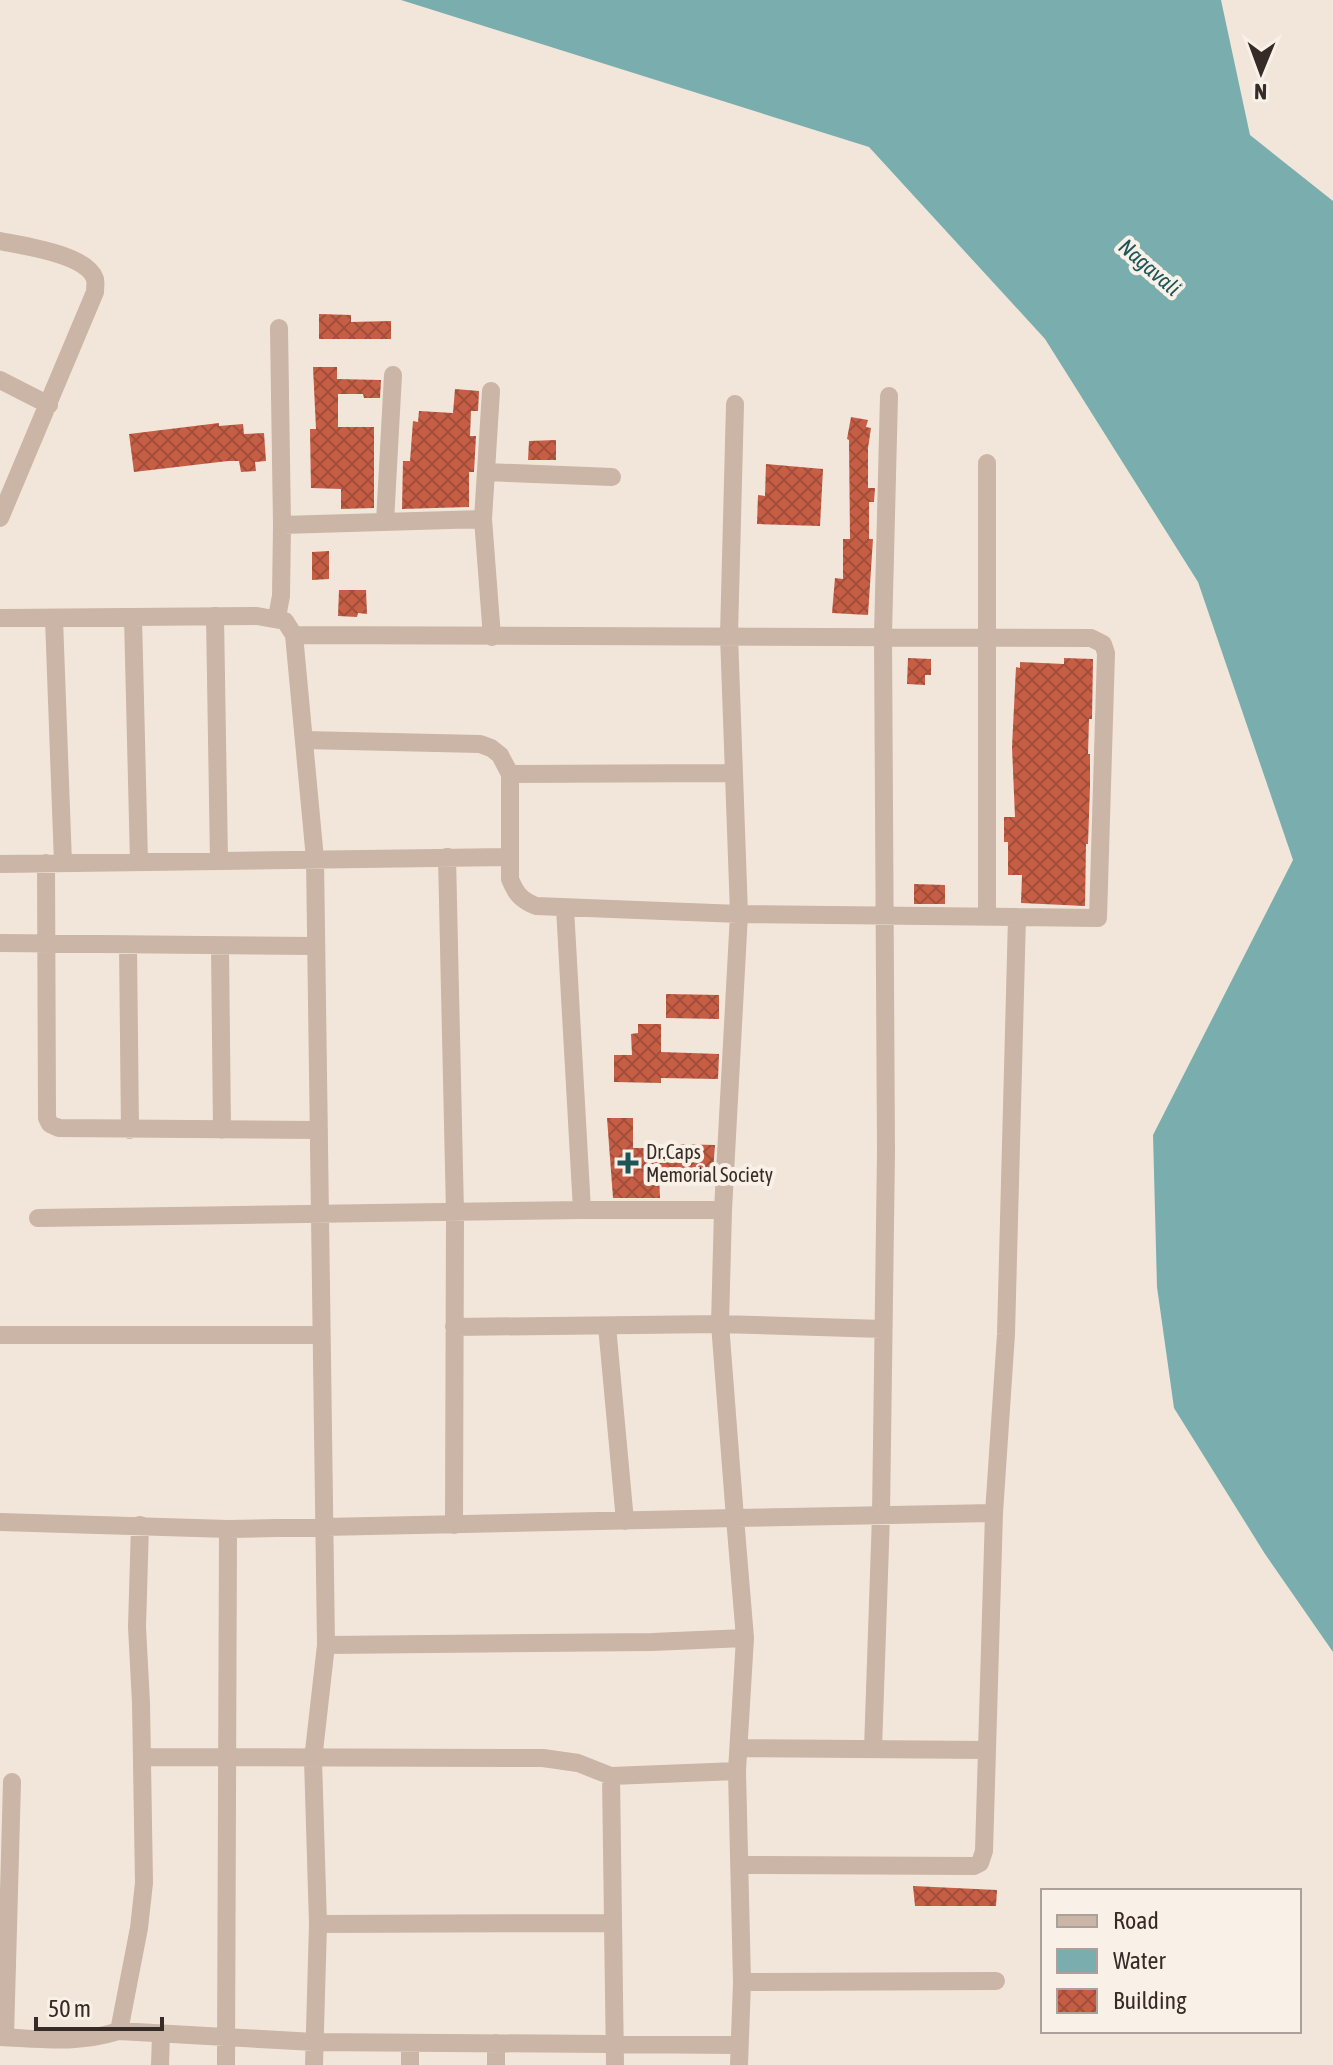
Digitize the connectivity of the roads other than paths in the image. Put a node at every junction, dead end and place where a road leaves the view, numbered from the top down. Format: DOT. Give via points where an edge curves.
graph roads {
  1 [pos="0,241"];
  2 [pos="279,328"];
  3 [pos="393,375"];
  4 [pos="0,380"];
  5 [pos="491,391"];
  6 [pos="889,396"];
  7 [pos="735,404"];
  8 [pos="49,405"];
  9 [pos="987,463"];
  10 [pos="486,472"];
  11 [pos="612,477"];
  12 [pos="0,518"];
  13 [pos="483,519"];
  14 [pos="385,522"];
  15 [pos="282,525"];
  16 [pos="215,616"];
  17 [pos="277,617"];
  18 [pos="0,618"];
  19 [pos="133,618"];
  20 [pos="54,619"];
  21 [pos="294,635"];
  22 [pos="729,635"];
  23 [pos="883,635"];
  24 [pos="492,637"];
  25 [pos="987,638"];
  26 [pos="304,740"];
  27 [pos="734,773"];
  28 [pos="510,774"];
  29 [pos="447,857"];
  30 [pos="508,857"];
  31 [pos="315,859"];
  32 [pos="219,861"];
  33 [pos="139,862"];
  34 [pos="54,863"];
  35 [pos="0,864"];
  36 [pos="565,908"];
  37 [pos="739,914"];
  38 [pos="886,916"];
  39 [pos="987,917"];
  40 [pos="1017,917"];
  41 [pos="0,943"];
  42 [pos="46,944"];
  43 [pos="128,946"];
  44 [pos="316,946"];
  45 [pos="220,947"];
  46 [pos="130,1130"];
  47 [pos="222,1130"];
  48 [pos="319,1130"];
  49 [pos="582,1210"];
  50 [pos="723,1210"];
  51 [pos="455,1213"];
  52 [pos="320,1216"];
  53 [pos="38,1218"];
  54 [pos="720,1324"];
  55 [pos="607,1326"];
  56 [pos="454,1327"];
  57 [pos="883,1329"];
  58 [pos="0,1335"];
  59 [pos="321,1335"];
  60 [pos="994,1513"];
  61 [pos="881,1515"];
  62 [pos="735,1518"];
  63 [pos="625,1521"];
  64 [pos="0,1522"];
  65 [pos="140,1525"];
  66 [pos="454,1525"];
  67 [pos="324,1528"];
  68 [pos="228,1529"];
  69 [pos="745,1638"];
  70 [pos="326,1645"];
  71 [pos="739,1748"];
  72 [pos="873,1749"];
  73 [pos="987,1750"];
  74 [pos="142,1757"];
  75 [pos="227,1758"];
  76 [pos="313,1760"];
  77 [pos="737,1771"];
  78 [pos="611,1776"];
  79 [pos="12,1782"];
  80 [pos="739,1865"];
  81 [pos="612,1923"];
  82 [pos="318,1924"];
  83 [pos="996,1981"];
  84 [pos="742,1982"];
  85 [pos="119,2031"];
  86 [pos="161,2034"];
  87 [pos="2,2037"];
  88 [pos="225,2039"];
  89 [pos="314,2042"];
  90 [pos="410,2043"];
  91 [pos="496,2043"];
  92 [pos="615,2043"];
  93 [pos="739,2045"];
  94 [pos="160,2065"];
  95 [pos="226,2065"];
  96 [pos="314,2065"];
  97 [pos="410,2065"];
  98 [pos="496,2065"];
  99 [pos="615,2065"];
  100 [pos="739,2065"];
  1 -- 8 [label="street" via="66,256 95,278 90,311"];
  2 -- 15 [label="street"];
  3 -- 14 [label="street"];
  4 -- 8 [label="street"];
  5 -- 10 [label="street"];
  6 -- 23 [label="street"];
  7 -- 22 [label="street"];
  8 -- 12 [label="street"];
  9 -- 25 [label="street"];
  10 -- 11 [label="street"];
  10 -- 13 [label="street"];
  13 -- 14 [label="street"];
  13 -- 24 [label="street"];
  14 -- 15 [label="street"];
  15 -- 17 [label="street"];
  16 -- 17 [label="street"];
  16 -- 19 [label="street"];
  16 -- 32 [label="street"];
  17 -- 21 [label="street"];
  18 -- 20 [label="street"];
  19 -- 20 [label="street"];
  19 -- 33 [label="street"];
  20 -- 34 [label="street"];
  21 -- 24 [label="street"];
  21 -- 26 [label="street"];
  22 -- 23 [label="street"];
  22 -- 24 [label="street"];
  22 -- 27 [label="street"];
  23 -- 25 [label="street"];
  23 -- 38 [label="street"];
  25 -- 39 [label="street"];
  25 -- 40 [label="street" via="1091,638 1103,644 1106,653 1098,918"];
  26 -- 28 [label="street" via="480,744 500,755"];
  26 -- 31 [label="street"];
  27 -- 28 [label="street"];
  27 -- 37 [label="street"];
  28 -- 30 [label="street"];
  29 -- 30 [label="street"];
  29 -- 31 [label="street"];
  29 -- 51 [label="street"];
  30 -- 36 [label="street" via="510,879 523,900"];
  31 -- 32 [label="street"];
  31 -- 44 [label="street"];
  32 -- 33 [label="street"];
  33 -- 34 [label="street"];
  34 -- 35 [label="street"];
  34 -- 42 [label="street"];
  36 -- 37 [label="street"];
  36 -- 49 [label="street"];
  37 -- 38 [label="street"];
  37 -- 50 [label="street"];
  38 -- 39 [label="street"];
  38 -- 57 [label="street"];
  39 -- 40 [label="street"];
  40 -- 60 [label="street" via="1006,1334"];
  41 -- 42 [label="street"];
  42 -- 43 [label="street"];
  42 -- 46 [label="street" via="47,1118 59,1128"];
  43 -- 45 [label="street"];
  43 -- 46 [label="street"];
  44 -- 45 [label="street"];
  44 -- 48 [label="street"];
  45 -- 47 [label="street"];
  46 -- 47 [label="street"];
  47 -- 48 [label="street"];
  48 -- 52 [label="street"];
  49 -- 50 [label="street"];
  49 -- 51 [label="street"];
  50 -- 54 [label="street"];
  51 -- 52 [label="street"];
  51 -- 56 [label="street"];
  52 -- 53 [label="street"];
  52 -- 59 [label="street"];
  54 -- 55 [label="street"];
  54 -- 57 [label="street"];
  54 -- 62 [label="street"];
  55 -- 56 [label="street"];
  55 -- 63 [label="street"];
  56 -- 66 [label="street"];
  57 -- 61 [label="street"];
  58 -- 59 [label="street"];
  59 -- 67 [label="street"];
  60 -- 61 [label="street"];
  60 -- 73 [label="street"];
  61 -- 62 [label="street"];
  61 -- 72 [label="street"];
  62 -- 63 [label="street"];
  62 -- 69 [label="street"];
  63 -- 66 [label="street"];
  64 -- 65 [label="street"];
  65 -- 68 [label="street"];
  65 -- 74 [label="street"];
  66 -- 67 [label="street"];
  67 -- 68 [label="street"];
  67 -- 70 [label="street"];
  68 -- 75 [label="street"];
  69 -- 70 [label="street"];
  69 -- 71 [label="street"];
  70 -- 76 [label="street"];
  71 -- 72 [label="street"];
  71 -- 77 [label="street"];
  72 -- 73 [label="street"];
  73 -- 80 [label="street" via="984,1851 974,1866"];
  74 -- 75 [label="street"];
  74 -- 85 [label="street" via="144,1883"];
  75 -- 76 [label="street"];
  75 -- 88 [label="street"];
  76 -- 78 [label="street" via="543,1758 578,1763"];
  76 -- 82 [label="street"];
  77 -- 78 [label="street"];
  77 -- 80 [label="street"];
  78 -- 81 [label="street"];
  79 -- 87 [label="street"];
  80 -- 84 [label="street"];
  81 -- 82 [label="street"];
  81 -- 92 [label="street"];
  82 -- 89 [label="street"];
  83 -- 84 [label="street"];
  84 -- 93 [label="street"];
  85 -- 86 [label="street"];
  85 -- 87 [label="street" via="91,2040"];
  86 -- 88 [label="street"];
  86 -- 94 [label="street"];
  88 -- 89 [label="street"];
  88 -- 95 [label="street"];
  89 -- 90 [label="street"];
  89 -- 96 [label="street"];
  90 -- 91 [label="street"];
  90 -- 97 [label="street"];
  91 -- 92 [label="street"];
  91 -- 98 [label="street"];
  92 -- 93 [label="street"];
  92 -- 99 [label="street"];
  93 -- 100 [label="street"];
}
